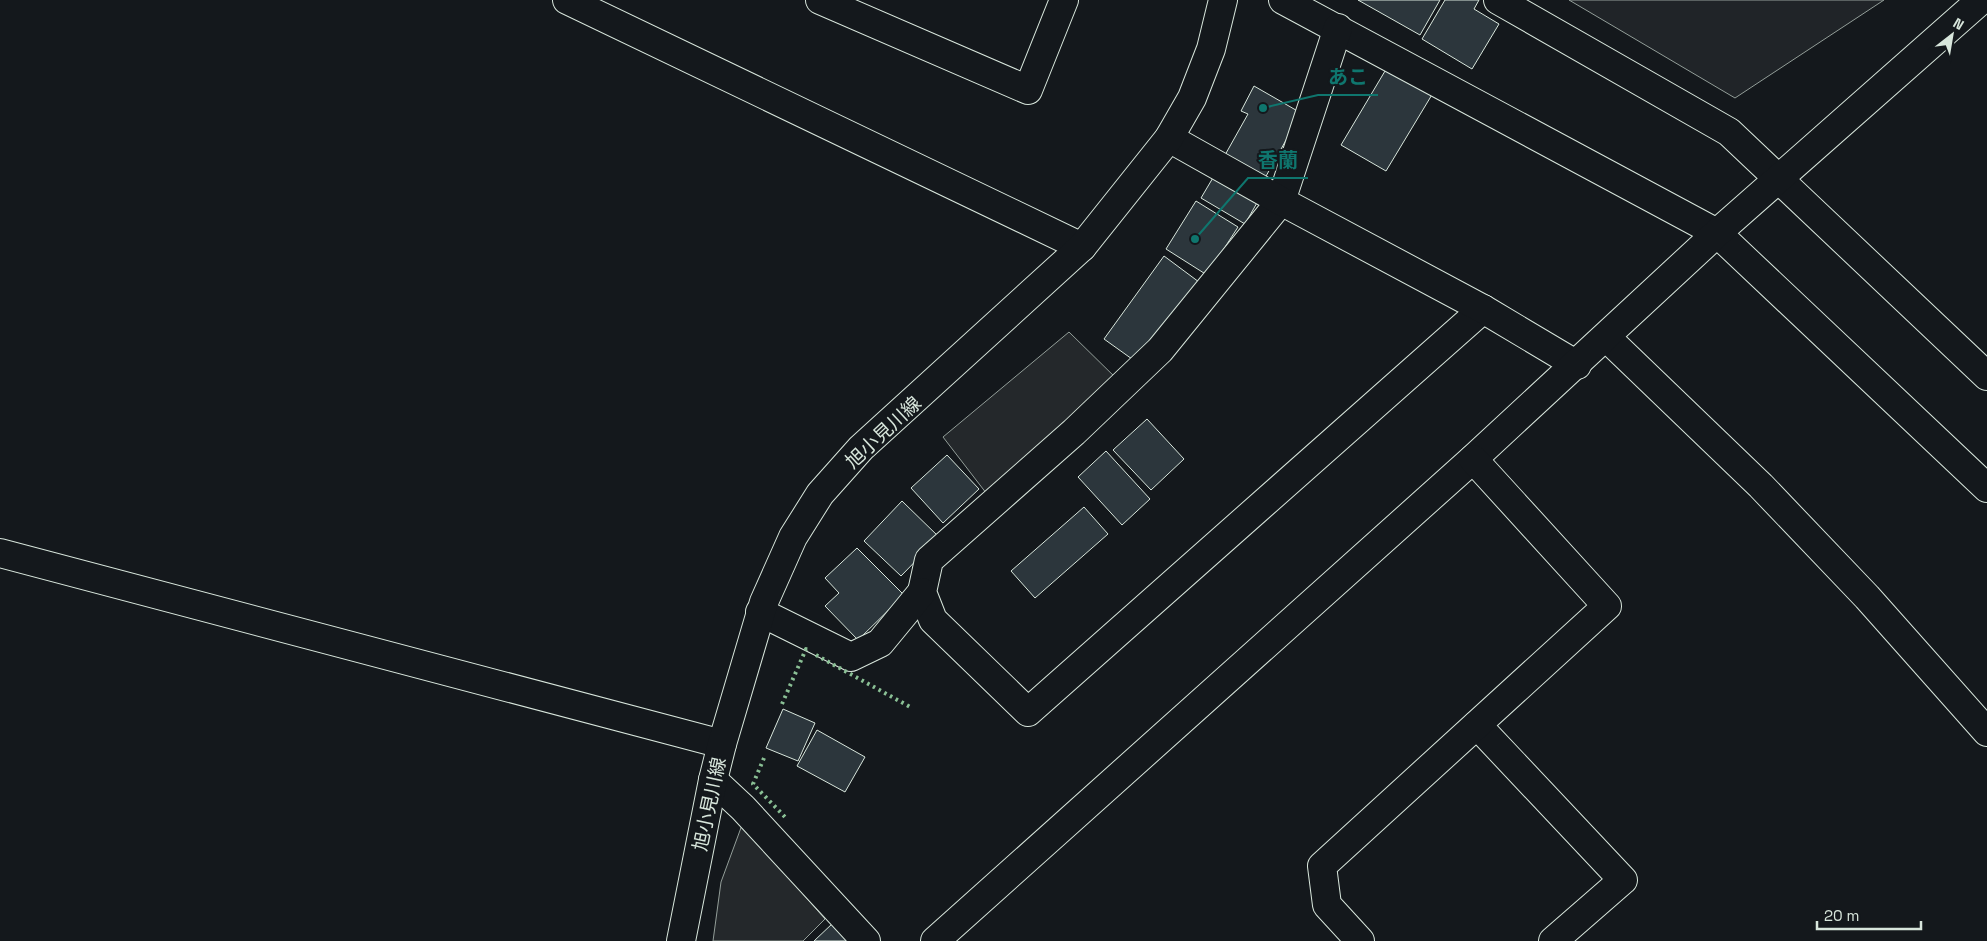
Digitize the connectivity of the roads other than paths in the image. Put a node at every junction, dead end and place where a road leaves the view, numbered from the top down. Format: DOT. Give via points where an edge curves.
graph roads {
  1 [pos="567,0"];
  2 [pos="820,0"];
  3 [pos="1064,0"];
  4 [pos="1222,0"];
  5 [pos="1283,0"];
  6 [pos="1498,0"];
  7 [pos="1981,0"];
  8 [pos="1338,28"];
  9 [pos="1169,138"];
  10 [pos="1780,178"];
  11 [pos="1281,201"];
  12 [pos="1717,233"];
  13 [pos="1082,247"];
  14 [pos="1483,309"];
  15 [pos="1606,337"];
  16 [pos="1577,365"];
  17 [pos="1987,376"];
  18 [pos="1473,459"];
  19 [pos="1987,488"];
  20 [pos="0,553"];
  21 [pos="922,592"];
  22 [pos="760,612"];
  23 [pos="1477,725"];
  24 [pos="1987,732"];
  25 [pos="722,744"];
  26 [pos="713,780"];
  27 [pos="681,941"];
  28 [pos="866,941"];
  29 [pos="935,941"];
  30 [pos="1360,941"];
  31 [pos="1553,941"];
  1 -- 13 [label="street"];
  2 -- 3 [label="street" via="1028,90"];
  4 -- 9 [label="street, 旭小見川線" via="1210,49 1195,90"];
  5 -- 8 [label="street"];
  6 -- 10 [label="street" via="1729,132"];
  7 -- 10 [label="street"];
  8 -- 11 [label="street"];
  8 -- 12 [label="street"];
  9 -- 11 [label="street"];
  9 -- 13 [label="street, 旭小見川線"];
  10 -- 12 [label="street"];
  10 -- 17 [label="street"];
  11 -- 14 [label="street"];
  11 -- 21 [label="street" via="1160,350 1074,432 929,560"];
  12 -- 15 [label="street"];
  12 -- 19 [label="street"];
  13 -- 22 [label="street, 旭小見川線" via="862,448 820,494 793,537"];
  14 -- 16 [label="street"];
  14 -- 21 [label="street" via="1028,712 932,620"];
  15 -- 16 [label="street"];
  15 -- 24 [label="street" via="1761,486 1867,597"];
  16 -- 18 [label="street"];
  18 -- 23 [label="street" via="1607,606"];
  18 -- 29 [label="street"];
  20 -- 25 [label="street"];
  21 -- 22 [label="street" via="880,643 851,657"];
  22 -- 25 [label="street, 旭小見川線"];
  23 -- 30 [label="street" via="1322,866 1327,905"];
  23 -- 31 [label="street" via="1623,880"];
  25 -- 26 [label="street, 旭小見川線"];
  26 -- 27 [label="street, 旭小見川線"];
  26 -- 28 [label="street"];
}
